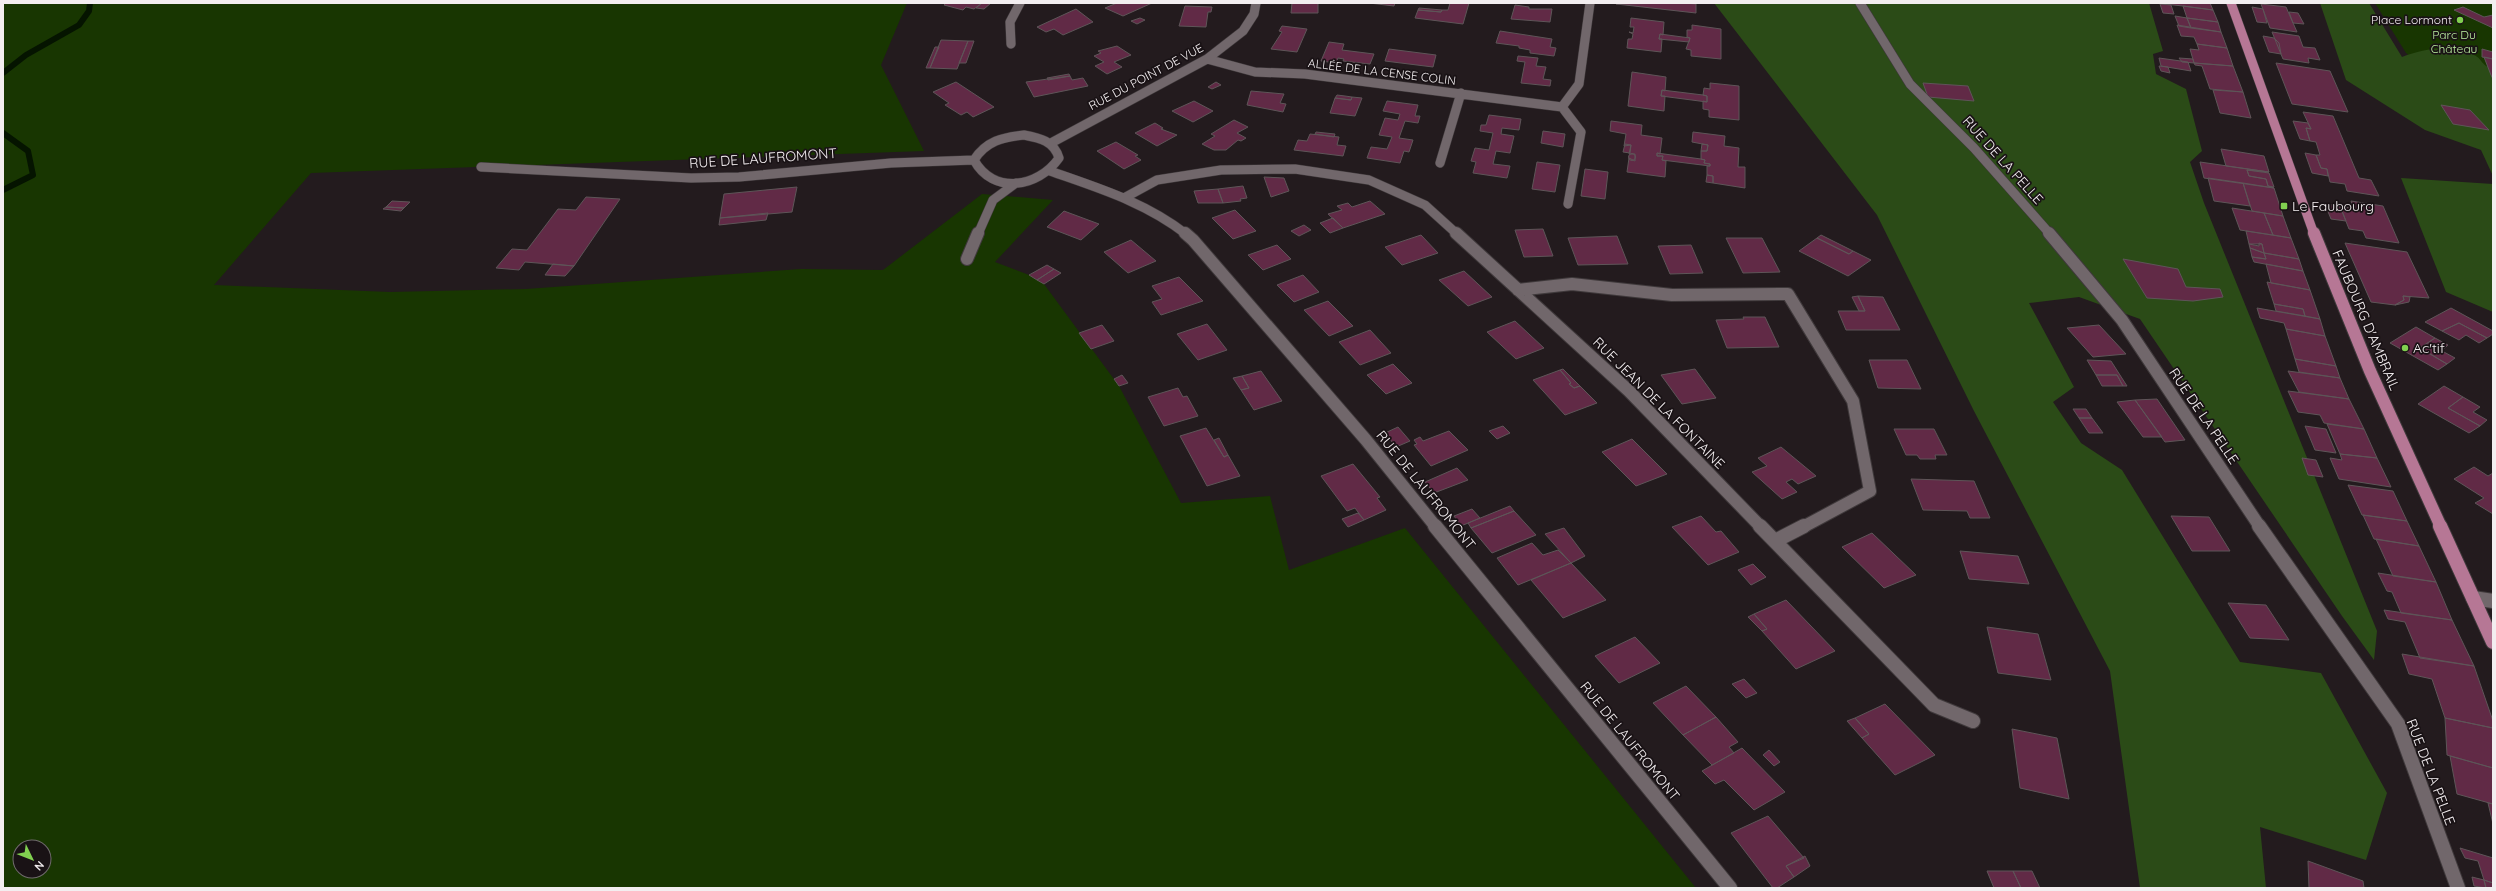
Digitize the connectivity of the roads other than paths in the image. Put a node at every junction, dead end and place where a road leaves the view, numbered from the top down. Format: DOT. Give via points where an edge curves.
graph roads {
  1 [pos="1020,3"];
  2 [pos="1256,3"];
  3 [pos="1590,3"];
  4 [pos="1860,3"];
  5 [pos="2231,3"];
  6 [pos="1011,44"];
  7 [pos="1207,59"];
  8 [pos="1461,93"];
  9 [pos="1562,107"];
  10 [pos="1051,143"];
  11 [pos="974,160"];
  12 [pos="1440,162"];
  13 [pos="481,168"];
  14 [pos="1050,171"];
  15 [pos="1016,183"];
  16 [pos="1124,198"];
  17 [pos="1568,204"];
  18 [pos="967,259"];
  19 [pos="1518,290"];
  20 [pos="1775,541"];
  21 [pos="2473,598"];
  22 [pos="2493,601"];
  23 [pos="2493,640"];
  24 [pos="1973,721"];
  25 [pos="1730,888"];
  26 [pos="2458,888"];
  1 -- 6 [label="street" via="1015,8 1007,29"];
  2 -- 7 [label="street, RUE DU POINT DE VUE" via="1254,14 1243,31"];
  3 -- 9 [label="street" via="1578,84"];
  4 -- 26 [label="street, RUE DE LA PELLE" via="1910,84 1974,148 2122,320 2246,507 2398,724"];
  5 -- 21 [label="main road, FAUBOURG D'AMBRAIL" via="2321,253 2370,371"];
  7 -- 8 [label="street, ALLÉE DE LA CENSE COLIN" via="1255,74 1305,74"];
  7 -- 10 [label="street, RUE DU POINT DE VUE"];
  8 -- 9 [label="street, ALLÉE DE LA CENSE COLIN"];
  8 -- 12 [label="street, ALLÉE DE LA CENSE COLIN"];
  9 -- 17 [label="street" via="1581,132"];
  10 -- 11 [label="street" via="1030,136 1009,136 984,146"];
  10 -- 14 [label="street" via="1058,150 1060,158"];
  11 -- 13 [label="street, RUE DE LAUFROMONT" via="891,163 739,177 691,178"];
  11 -- 15 [label="street" via="977,170 985,177"];
  14 -- 15 [label="street" via="1039,178"];
  14 -- 16 [label="street, RUE DE LAUFROMONT"];
  15 -- 18 [label="street" via="994,200"];
  16 -- 19 [label="street, RUE JEAN DE LA FONTAINE" via="1157,180 1221,170 1295,169 1369,180 1425,205"];
  16 -- 25 [label="street, RUE DE LAUFROMONT" via="1164,217 1193,240 1366,440"];
  19 -- 20 [label="street, RUE JEAN DE LA FONTAINE" via="1629,391"];
  19 -- 20 [label="street" via="1572,284 1672,295 1788,294 1853,401 1870,491"];
  20 -- 24 [label="street, RUE JEAN DE LA FONTAINE" via="1934,705"];
  21 -- 22 [label="street"];
  21 -- 23 [label="main road, FAUBOURG D'AMBRAIL"];
}
